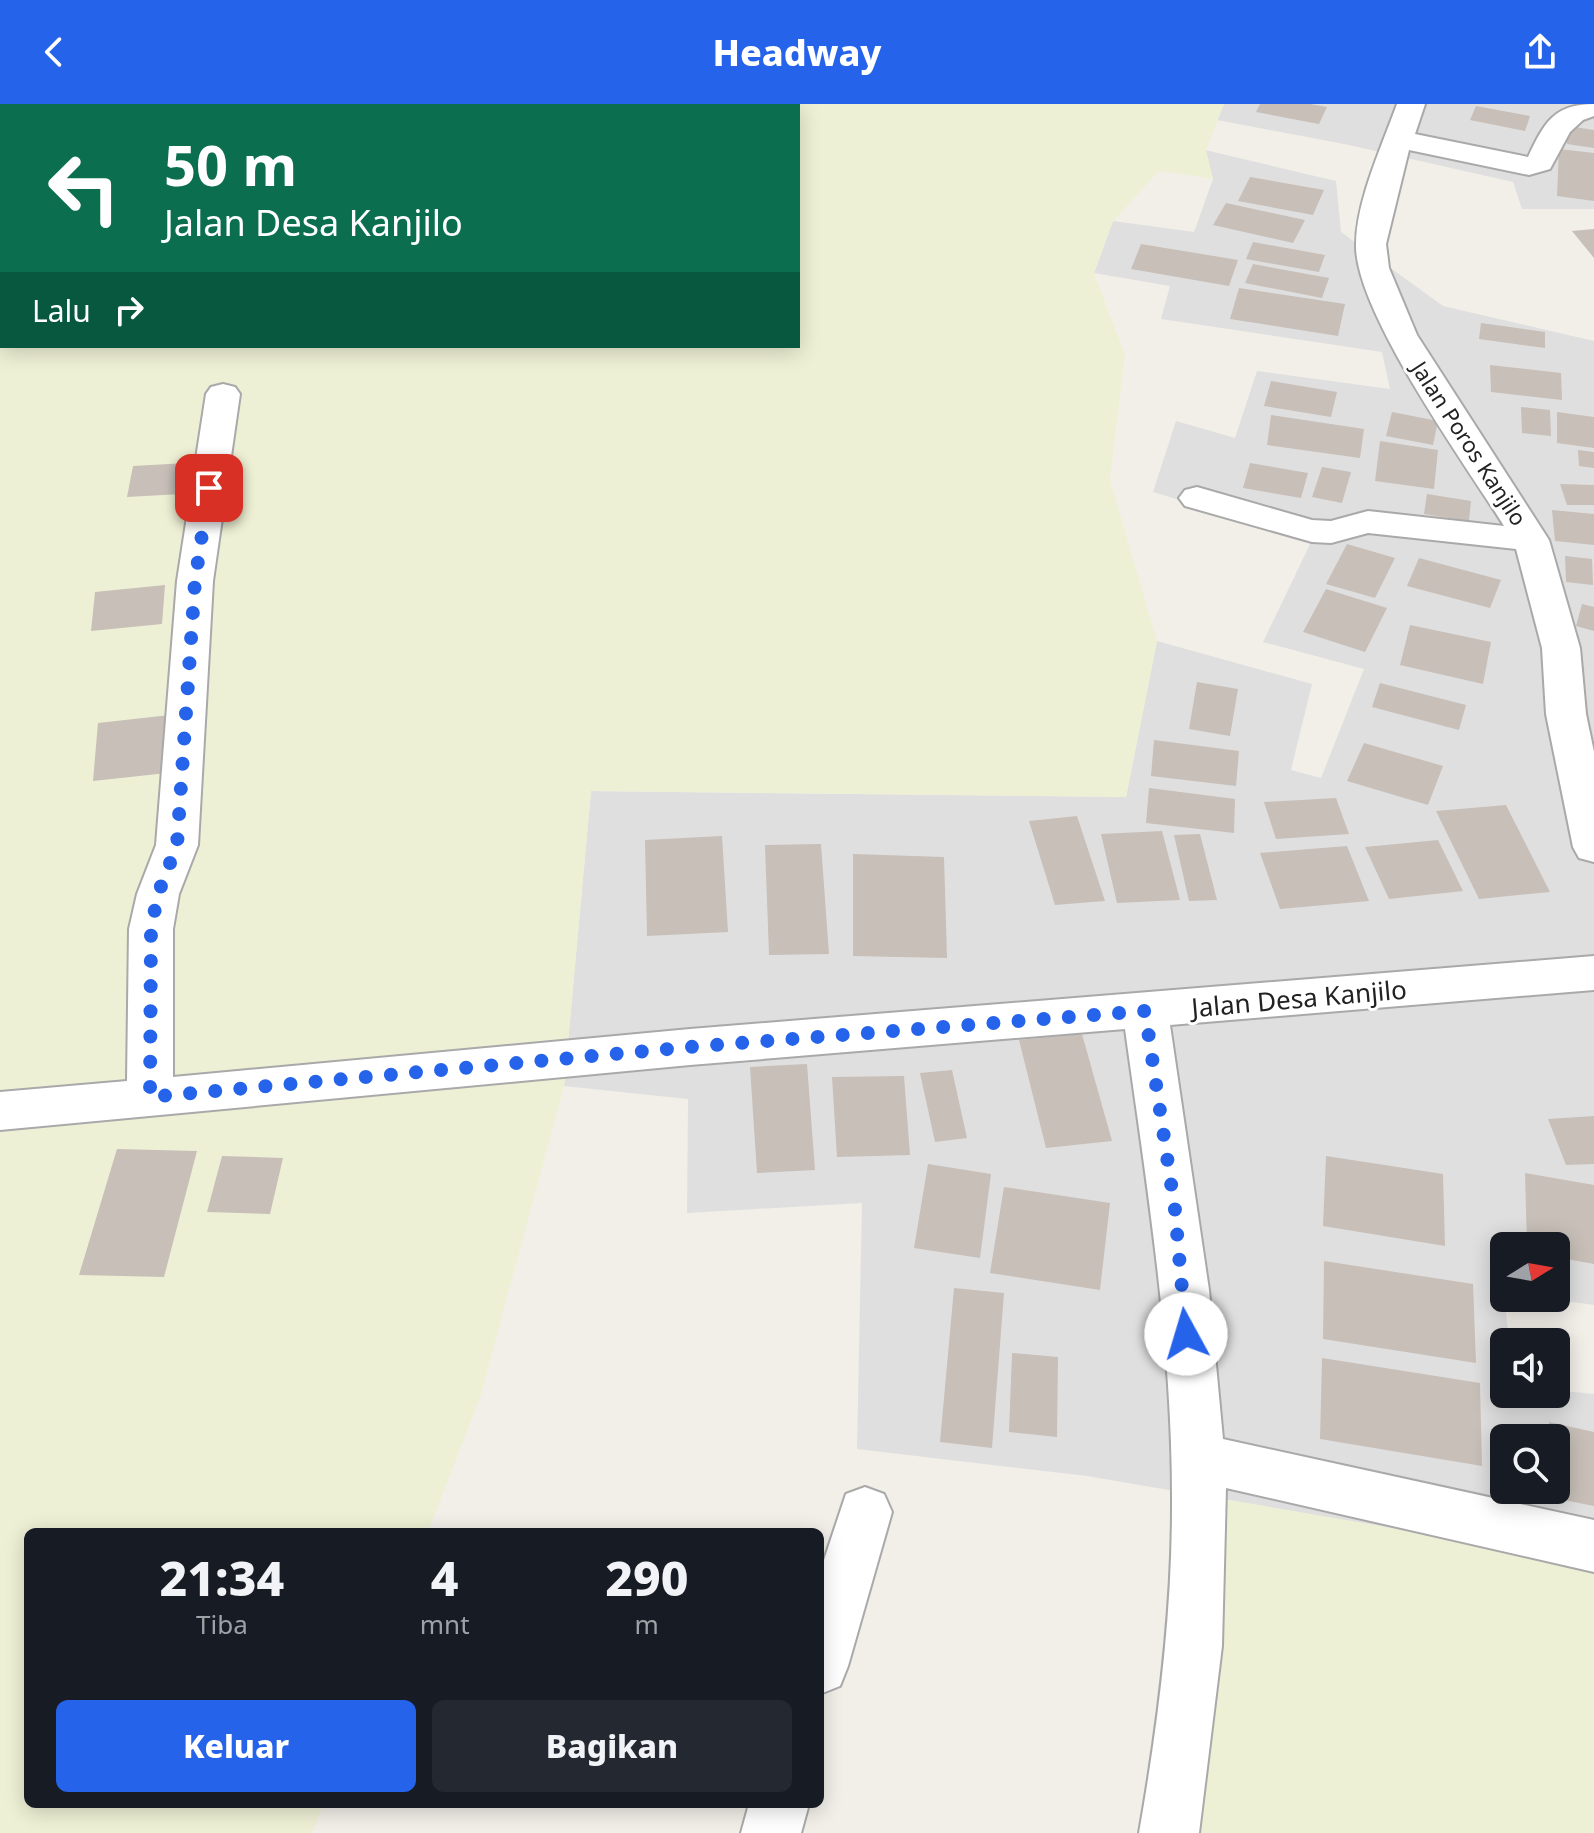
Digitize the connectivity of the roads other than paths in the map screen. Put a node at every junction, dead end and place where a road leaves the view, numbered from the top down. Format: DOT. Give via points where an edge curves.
graph roads {
  1 [pos="1411,104"];
  2 [pos="1594,108"];
  3 [pos="1401,140"];
  4 [pos="223,394"];
  5 [pos="1197,498"];
  6 [pos="1531,540"];
  7 [pos="1578,652"];
  8 [pos="1594,847"];
  9 [pos="1594,973"];
  10 [pos="1145,1011"];
  11 [pos="150,1097"];
  12 [pos="0,1111"];
  13 [pos="1198,1458"];
  14 [pos="865,1512"];
  15 [pos="1594,1546"];
  16 [pos="824,1652"];
  17 [pos="778,1808"];
  18 [pos="771,1833"];
  19 [pos="1169,1833"];
  1 -- 3 [label="street, Jalan Poros Kanjilo"];
  2 -- 3 [label="street" via="1573,112 1557,128 1540,163 1529,166"];
  3 -- 6 [label="street, Jalan Poros Kanjilo" via="1385,178 1371,244 1383,297 1409,349"];
  4 -- 11 [label="street" via="195,581 177,845 151,929"];
  5 -- 6 [label="street" via="1312,530 1338,531 1368,522"];
  6 -- 7 [label="street, Jalan Poros Kanjilo"];
  7 -- 8 [label="street, Jalan Poros Kanjilo" via="1566,714"];
  9 -- 10 [label="street, Jalan Desa Kanjilo"];
  10 -- 11 [label="street, Jalan Desa Kanjilo"];
  10 -- 13 [label="street" via="1175,1210"];
  11 -- 12 [label="street, Jalan Desa Kanjilo"];
  13 -- 15 [label="street"];
  13 -- 19 [label="street" via="1197,1600 1186,1741"];
  14 -- 16 [label="street"];
  17 -- 18 [label="street"];
}
